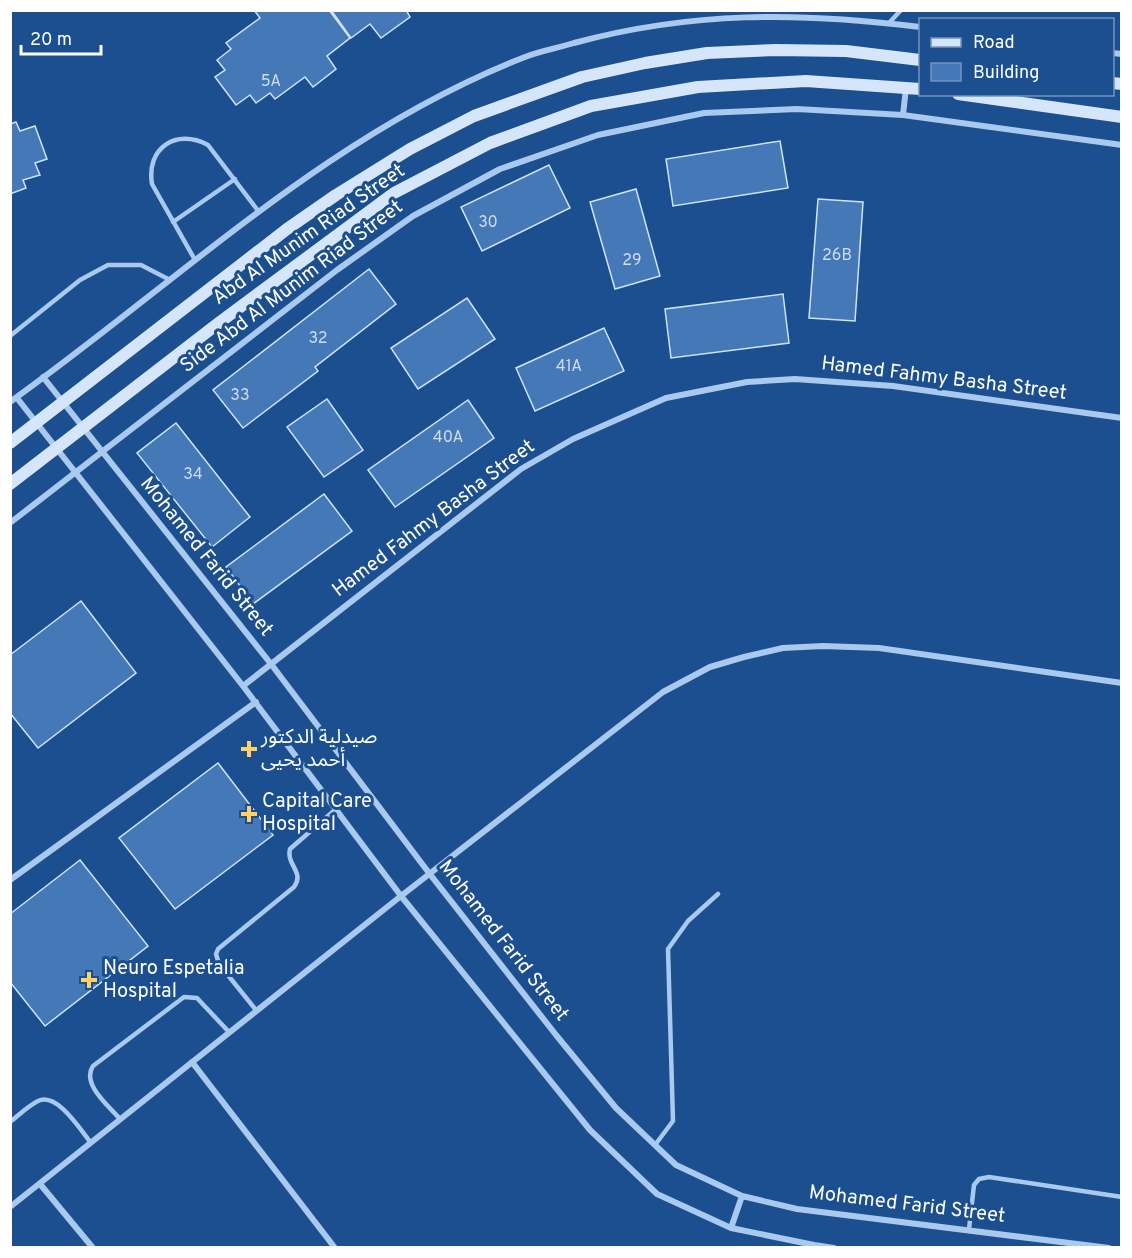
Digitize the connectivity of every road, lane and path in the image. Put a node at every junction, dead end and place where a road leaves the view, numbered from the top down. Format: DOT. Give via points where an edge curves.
graph roads {
  1 [pos="902,10"];
  2 [pos="889,23"];
  3 [pos="919,27"];
  4 [pos="919,60"];
  5 [pos="906,87"];
  6 [pos="919,89"];
  7 [pos="972,96"];
  8 [pos="903,115"];
  9 [pos="1122,117"];
  10 [pos="1122,146"];
  11 [pos="235,180"];
  12 [pos="259,212"];
  13 [pos="173,222"];
  14 [pos="195,260"];
  15 [pos="170,280"];
  16 [pos="10,336"];
  17 [pos="43,377"];
  18 [pos="14,400"];
  19 [pos="63,402"];
  20 [pos="1122,418"];
  21 [pos="36,424"];
  22 [pos="83,428"];
  23 [pos="10,443"];
  24 [pos="56,449"];
  25 [pos="102,453"];
  26 [pos="75,474"];
  27 [pos="10,484"];
  28 [pos="10,523"];
  29 [pos="271,664"];
  30 [pos="1122,683"];
  31 [pos="243,686"];
  32 [pos="255,702"];
  33 [pos="336,809"];
  34 [pos="429,873"];
  35 [pos="10,880"];
  36 [pos="718,894"];
  37 [pos="400,896"];
  38 [pos="256,1010"];
  39 [pos="229,1032"];
  40 [pos="192,1062"];
  41 [pos="120,1119"];
  42 [pos="10,1122"];
  43 [pos="91,1143"];
  44 [pos="655,1145"];
  45 [pos="40,1184"];
  46 [pos="742,1196"];
  47 [pos="1122,1197"];
  48 [pos="10,1207"];
  49 [pos="731,1228"];
  50 [pos="969,1229"];
  51 [pos="93,1248"];
  52 [pos="335,1248"];
  53 [pos="834,1248"];
  54 [pos="1109,1248"];
  1 -- 2 [label="lane"];
  2 -- 3 [label="street"];
  2 -- 12 [label="street" via="781,16 695,20 610,33 527,56 451,89 383,126"];
  4 -- 19 [label="street, Abd Al Munim Riad Street" via="846,51 707,53 582,77 474,116 410,149 287,229"];
  5 -- 6 [label="street, Abd Al Munim Riad Street"];
  5 -- 8 [label="street"];
  5 -- 22 [label="street, Abd Al Munim Riad Street" via="806,81 698,87 591,106 490,143 394,193"];
  7 -- 9 [label="street"];
  8 -- 10 [label="street, Side Abd Al Munim Riad Street"];
  8 -- 25 [label="street, Side Abd Al Munim Riad Street" via="797,109 704,113 598,135 500,169 413,216 356,256"];
  11 -- 12 [label="lane"];
  11 -- 13 [label="lane"];
  11 -- 13 [label="lane" via="208,145 187,138 165,145 152,162 150,174"];
  12 -- 14 [label="street"];
  13 -- 14 [label="lane"];
  14 -- 15 [label="street"];
  15 -- 16 [label="lane" via="141,265 108,265 80,280"];
  15 -- 17 [label="street"];
  17 -- 18 [label="street"];
  17 -- 19 [label="street, Mohamed Farid Street"];
  18 -- 21 [label="street"];
  19 -- 21 [label="street, Abd Al Munim Riad Street"];
  19 -- 22 [label="street, Mohamed Farid Street"];
  20 -- 29 [label="street, Hamed Fahmy Basha Street" via="892,386 795,379 747,382 666,398 573,439 521,469"];
  21 -- 23 [label="street, Abd Al Munim Riad Street"];
  21 -- 24 [label="street"];
  22 -- 24 [label="street, Abd Al Munim Riad Street"];
  22 -- 25 [label="street, Mohamed Farid Street"];
  24 -- 26 [label="street"];
  24 -- 27 [label="street, Abd Al Munim Riad Street"];
  25 -- 26 [label="street, Side Abd Al Munim Riad Street"];
  25 -- 29 [label="street, Mohamed Farid Street"];
  26 -- 28 [label="street, Side Abd Al Munim Riad Street"];
  26 -- 31 [label="street"];
  29 -- 31 [label="street, Hamed Fahmy Basha Street"];
  29 -- 34 [label="street, Mohamed Farid Street"];
  30 -- 34 [label="street" via="879,648 783,648 744,657 710,667 663,692"];
  31 -- 32 [label="street"];
  32 -- 33 [label="street"];
  32 -- 35 [label="street"];
  33 -- 37 [label="street"];
  33 -- 38 [label="lane" via="290,849 289,858 299,879 294,887 216,954 219,964"];
  34 -- 37 [label="street"];
  34 -- 44 [label="street, Mohamed Farid Street" via="616,1108"];
  36 -- 44 [label="lane" via="688,921 668,949 673,1121"];
  37 -- 38 [label="street"];
  37 -- 49 [label="street" via="590,1130 657,1194"];
  38 -- 39 [label="street"];
  39 -- 40 [label="street"];
  39 -- 41 [label="lane" via="197,998 184,997 93,1066 89,1075 92,1085"];
  40 -- 41 [label="street"];
  40 -- 52 [label="street"];
  41 -- 43 [label="street"];
  42 -- 43 [label="lane" via="37,1102 53,1100"];
  43 -- 45 [label="street"];
  44 -- 46 [label="street, Mohamed Farid Street" via="676,1165"];
  45 -- 48 [label="street"];
  45 -- 51 [label="street"];
  46 -- 49 [label="street"];
  46 -- 50 [label="street, Mohamed Farid Street" via="797,1209"];
  47 -- 50 [label="lane" via="989,1177 979,1179 974,1185"];
  49 -- 53 [label="street"];
  50 -- 54 [label="street, Mohamed Farid Street"];
}
